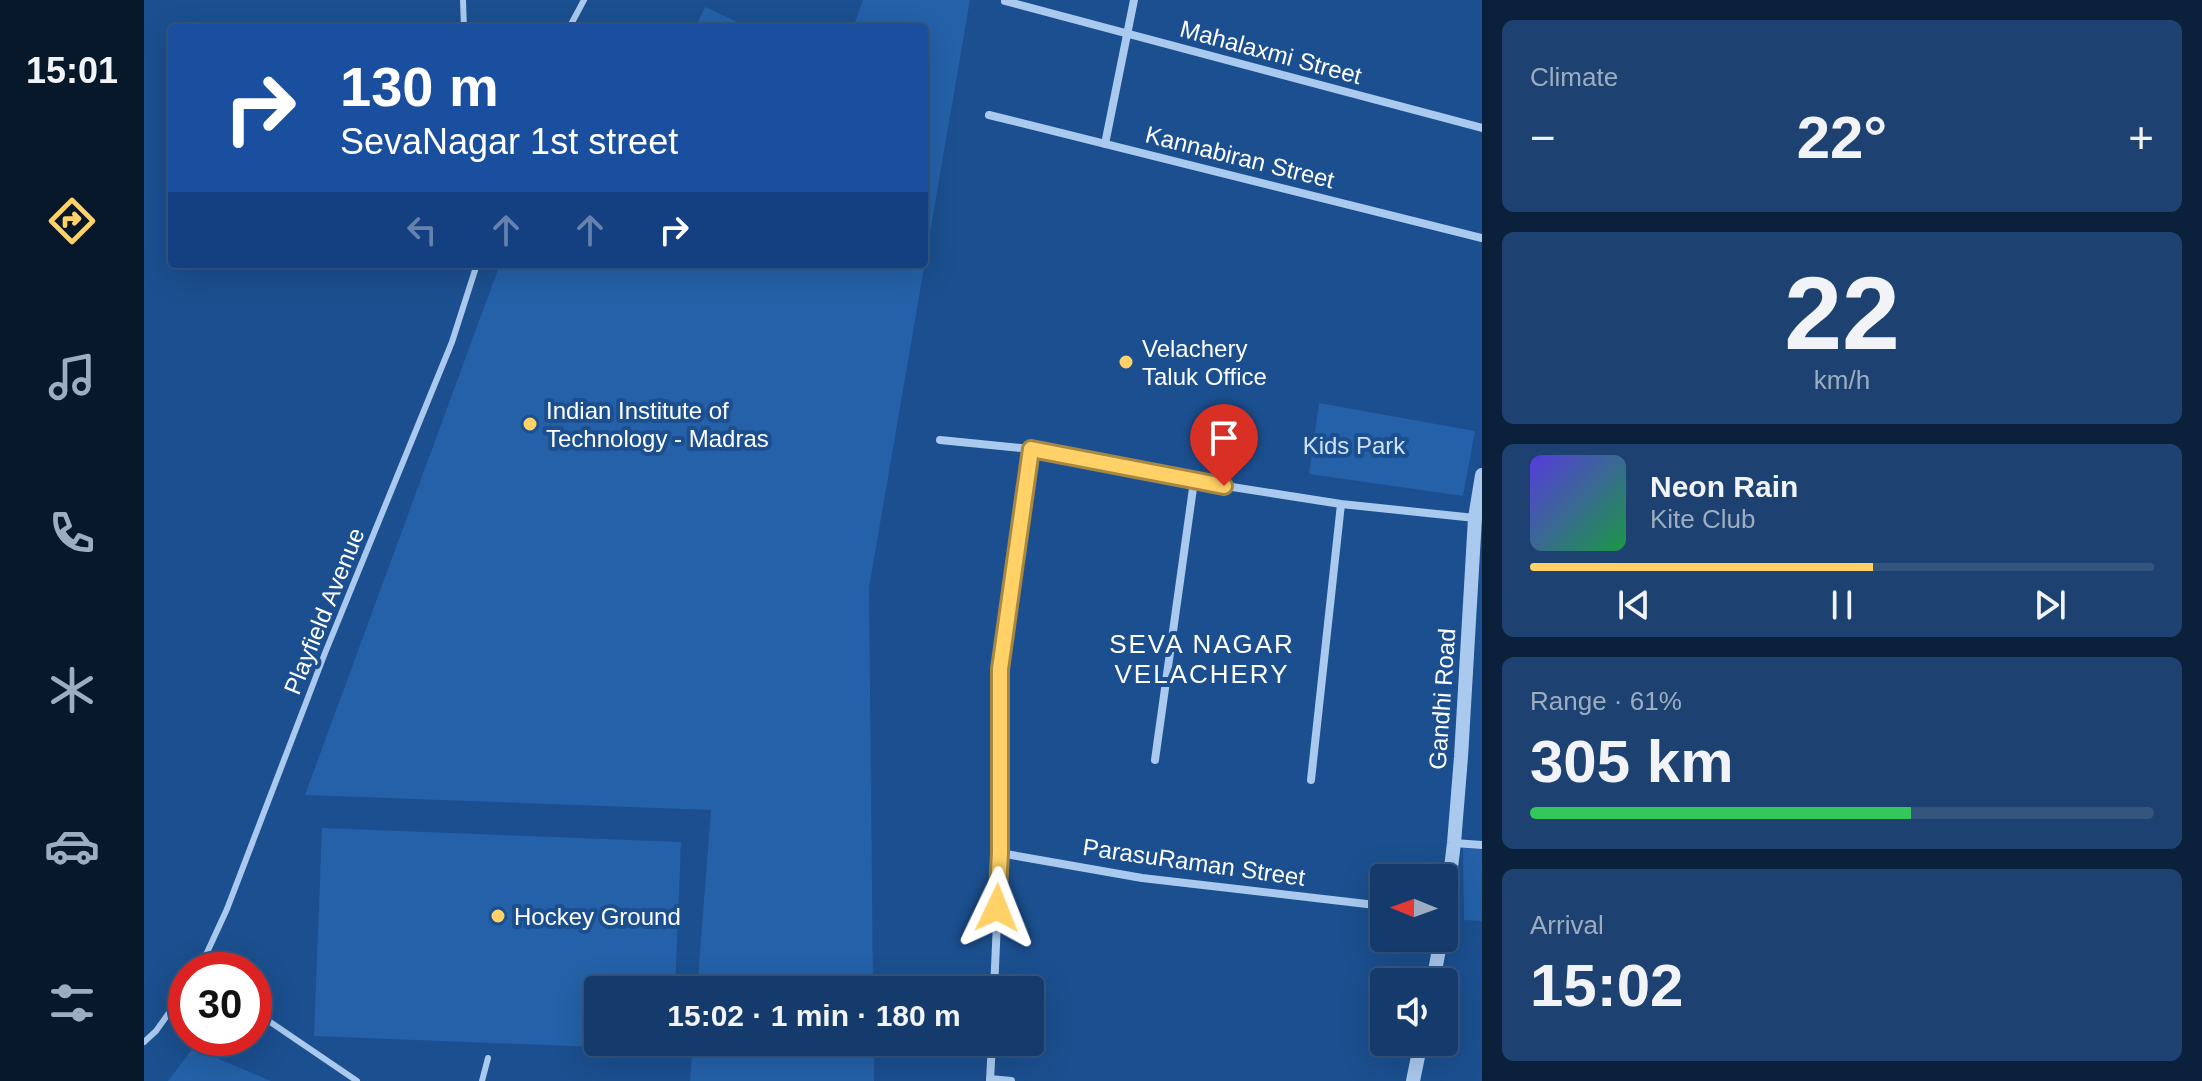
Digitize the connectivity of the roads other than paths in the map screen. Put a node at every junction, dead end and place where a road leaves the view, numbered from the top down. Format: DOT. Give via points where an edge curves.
graph roads {
  1 [pos="463,0"];
  2 [pos="584,0"];
  3 [pos="1134,0"];
  4 [pos="1005,1"];
  5 [pos="464,24"];
  6 [pos="571,24"];
  7 [pos="1126,34"];
  8 [pos="989,115"];
  9 [pos="1482,128"];
  10 [pos="1105,144"];
  11 [pos="1482,238"];
  12 [pos="476,268"];
  13 [pos="940,440"];
  14 [pos="1031,449"];
  15 [pos="1482,475"];
  16 [pos="1194,481"];
  17 [pos="1341,504"];
  18 [pos="1475,518"];
  19 [pos="1155,760"];
  20 [pos="1311,780"];
  21 [pos="1454,843"];
  22 [pos="1482,845"];
  23 [pos="1000,853"];
  24 [pos="1451,864"];
  25 [pos="1370,904"];
  26 [pos="207,952"];
  27 [pos="995,976"];
  28 [pos="168,1014"];
  29 [pos="272,1023"];
  30 [pos="144,1042"];
  31 [pos="991,1056"];
  32 [pos="1418,1056"];
  33 [pos="488,1058"];
  34 [pos="990,1080"];
  35 [pos="357,1081"];
  36 [pos="482,1081"];
  37 [pos="1011,1081"];
  38 [pos="1413,1081"];
  1 -- 5 [label="lane"];
  2 -- 6 [label="lane"];
  3 -- 7 [label="street"];
  4 -- 7 [label="street, Mahalaxmi Street"];
  7 -- 9 [label="street, Mahalaxmi Street"];
  7 -- 10 [label="street"];
  8 -- 10 [label="street, Kannabiran Street"];
  10 -- 11 [label="street, Kannabiran Street"];
  12 -- 26 [label="lane, Playfield Avenue" via="452,342"];
  13 -- 14 [label="street"];
  14 -- 16 [label="street"];
  14 -- 23 [label="street" via="1000,669"];
  15 -- 18 [label="street, Gandhi Road"];
  16 -- 17 [label="street"];
  16 -- 19 [label="street"];
  17 -- 18 [label="street"];
  17 -- 20 [label="street"];
  18 -- 21 [label="street, Gandhi Road"];
  21 -- 22 [label="street"];
  21 -- 24 [label="street, Gandhi Road"];
  23 -- 25 [label="street, ParasuRaman Street" via="1142,878"];
  23 -- 27 [label="street"];
  28 -- 30 [label="lane"];
  29 -- 35 [label="lane"];
  31 -- 34 [label="street"];
  32 -- 38 [label="street"];
  33 -- 36 [label="lane"];
  34 -- 37 [label="street"];
}
